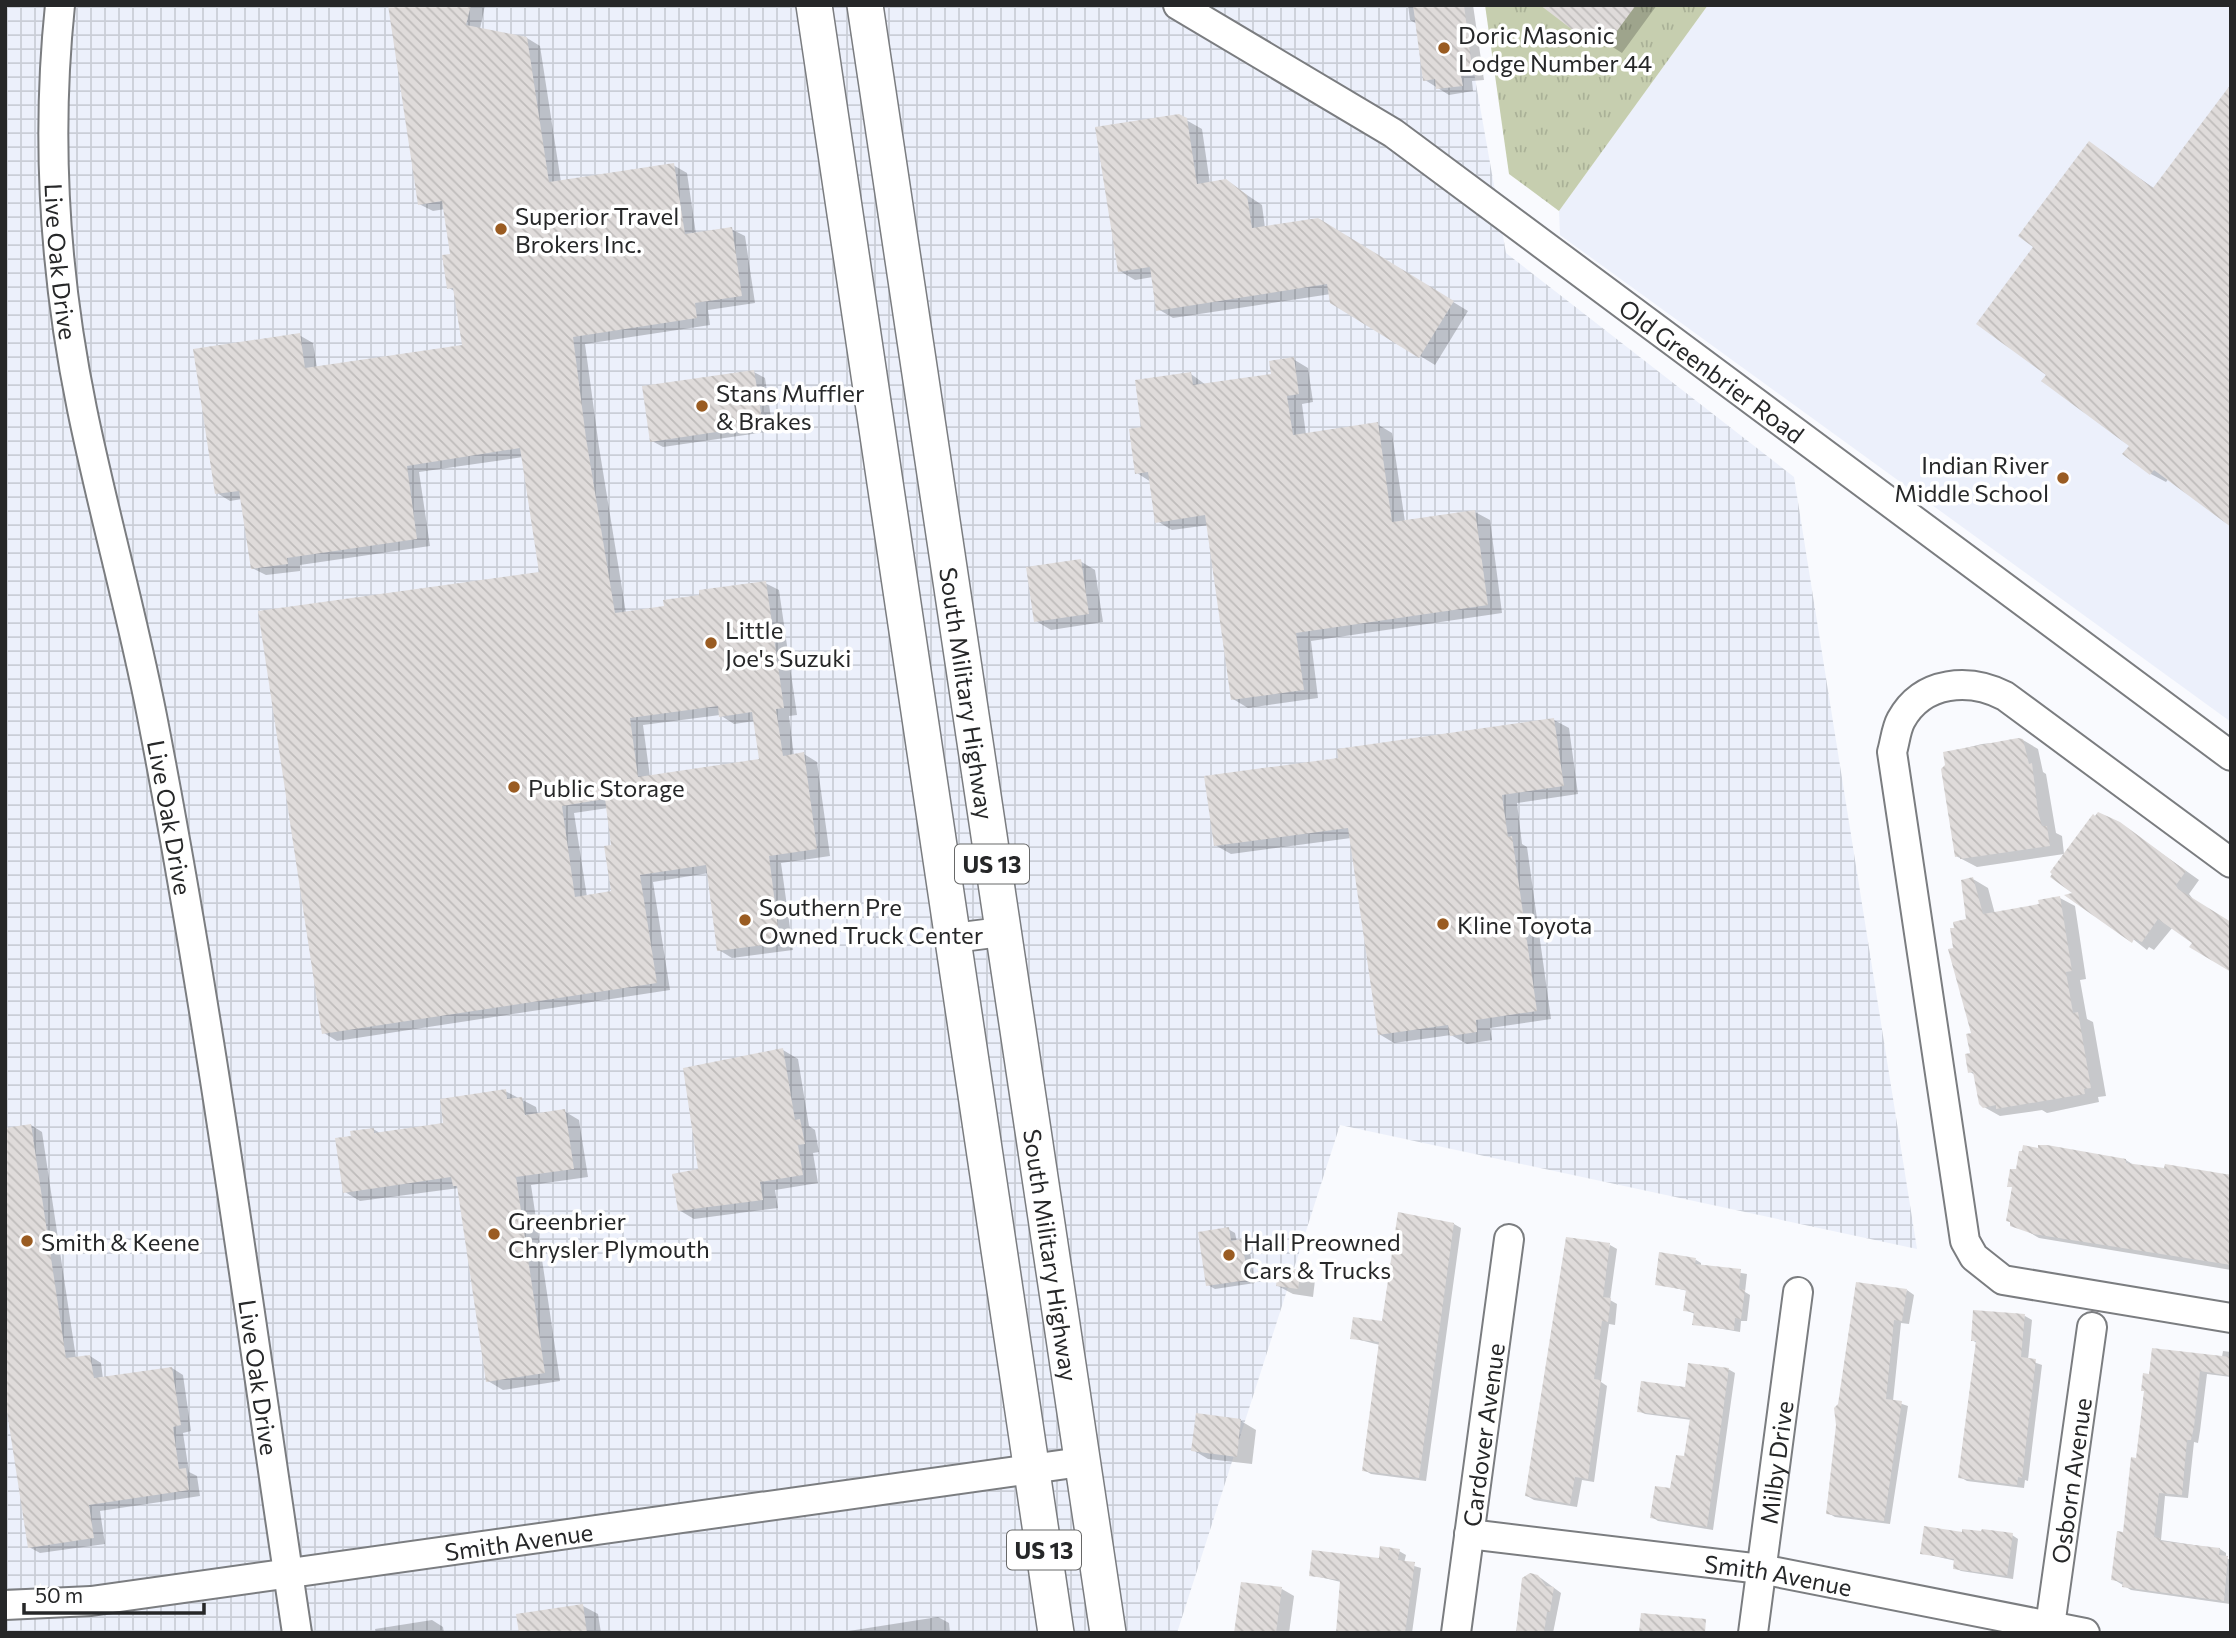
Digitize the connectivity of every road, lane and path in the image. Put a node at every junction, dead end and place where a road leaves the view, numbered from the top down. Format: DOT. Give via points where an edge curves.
graph roads {
  1 [pos="60,5"];
  2 [pos="814,5"];
  3 [pos="865,5"];
  4 [pos="1178,5"];
  5 [pos="2231,756"];
  6 [pos="2230,861"];
  7 [pos="1001,932"];
  8 [pos="954,938"];
  9 [pos="1508,1239"];
  10 [pos="1798,1292"];
  11 [pos="2231,1318"];
  12 [pos="2092,1327"];
  13 [pos="1081,1462"];
  14 [pos="1032,1467"];
  15 [pos="1469,1534"];
  16 [pos="1761,1569"];
  17 [pos="288,1573"];
  18 [pos="5,1605"];
  19 [pos="2049,1630"];
  20 [pos="297,1633"];
  21 [pos="1056,1633"];
  22 [pos="1108,1633"];
  23 [pos="1456,1633"];
  24 [pos="1753,1633"];
  25 [pos="2085,1633"];
  1 -- 17 [label="street, Live Oak Drive" via="53,74 55,178 66,313 82,407 151,712 204,1003"];
  2 -- 8 [label="main road, South Military Highway / US 13"];
  3 -- 7 [label="main road, South Military Highway / US 13"];
  4 -- 5 [label="street, Old Greenbrier Road" via="1393,134"];
  6 -- 11 [label="street" via="1984,685 1951,683 1921,699 1901,720 1892,752 1965,1241 1974,1257 2003,1280"];
  7 -- 8 [label="street"];
  7 -- 13 [label="main road, South Military Highway / US 13"];
  8 -- 14 [label="main road, South Military Highway / US 13"];
  9 -- 15 [label="street, Cardover Avenue"];
  10 -- 16 [label="street, Milby Drive"];
  12 -- 19 [label="street, Osborn Avenue"];
  13 -- 14 [label="street"];
  13 -- 22 [label="main road, South Military Highway / US 13"];
  14 -- 17 [label="street, Smith Avenue"];
  14 -- 21 [label="main road, South Military Highway / US 13"];
  15 -- 16 [label="street, Smith Avenue"];
  15 -- 23 [label="street, Cardover Avenue"];
  16 -- 19 [label="street, Smith Avenue"];
  16 -- 24 [label="street, Milby Drive"];
  17 -- 18 [label="street, Smith Avenue" via="91,1601"];
  17 -- 20 [label="street, Live Oak Drive"];
  19 -- 25 [label="street, Smith Avenue"];
}
